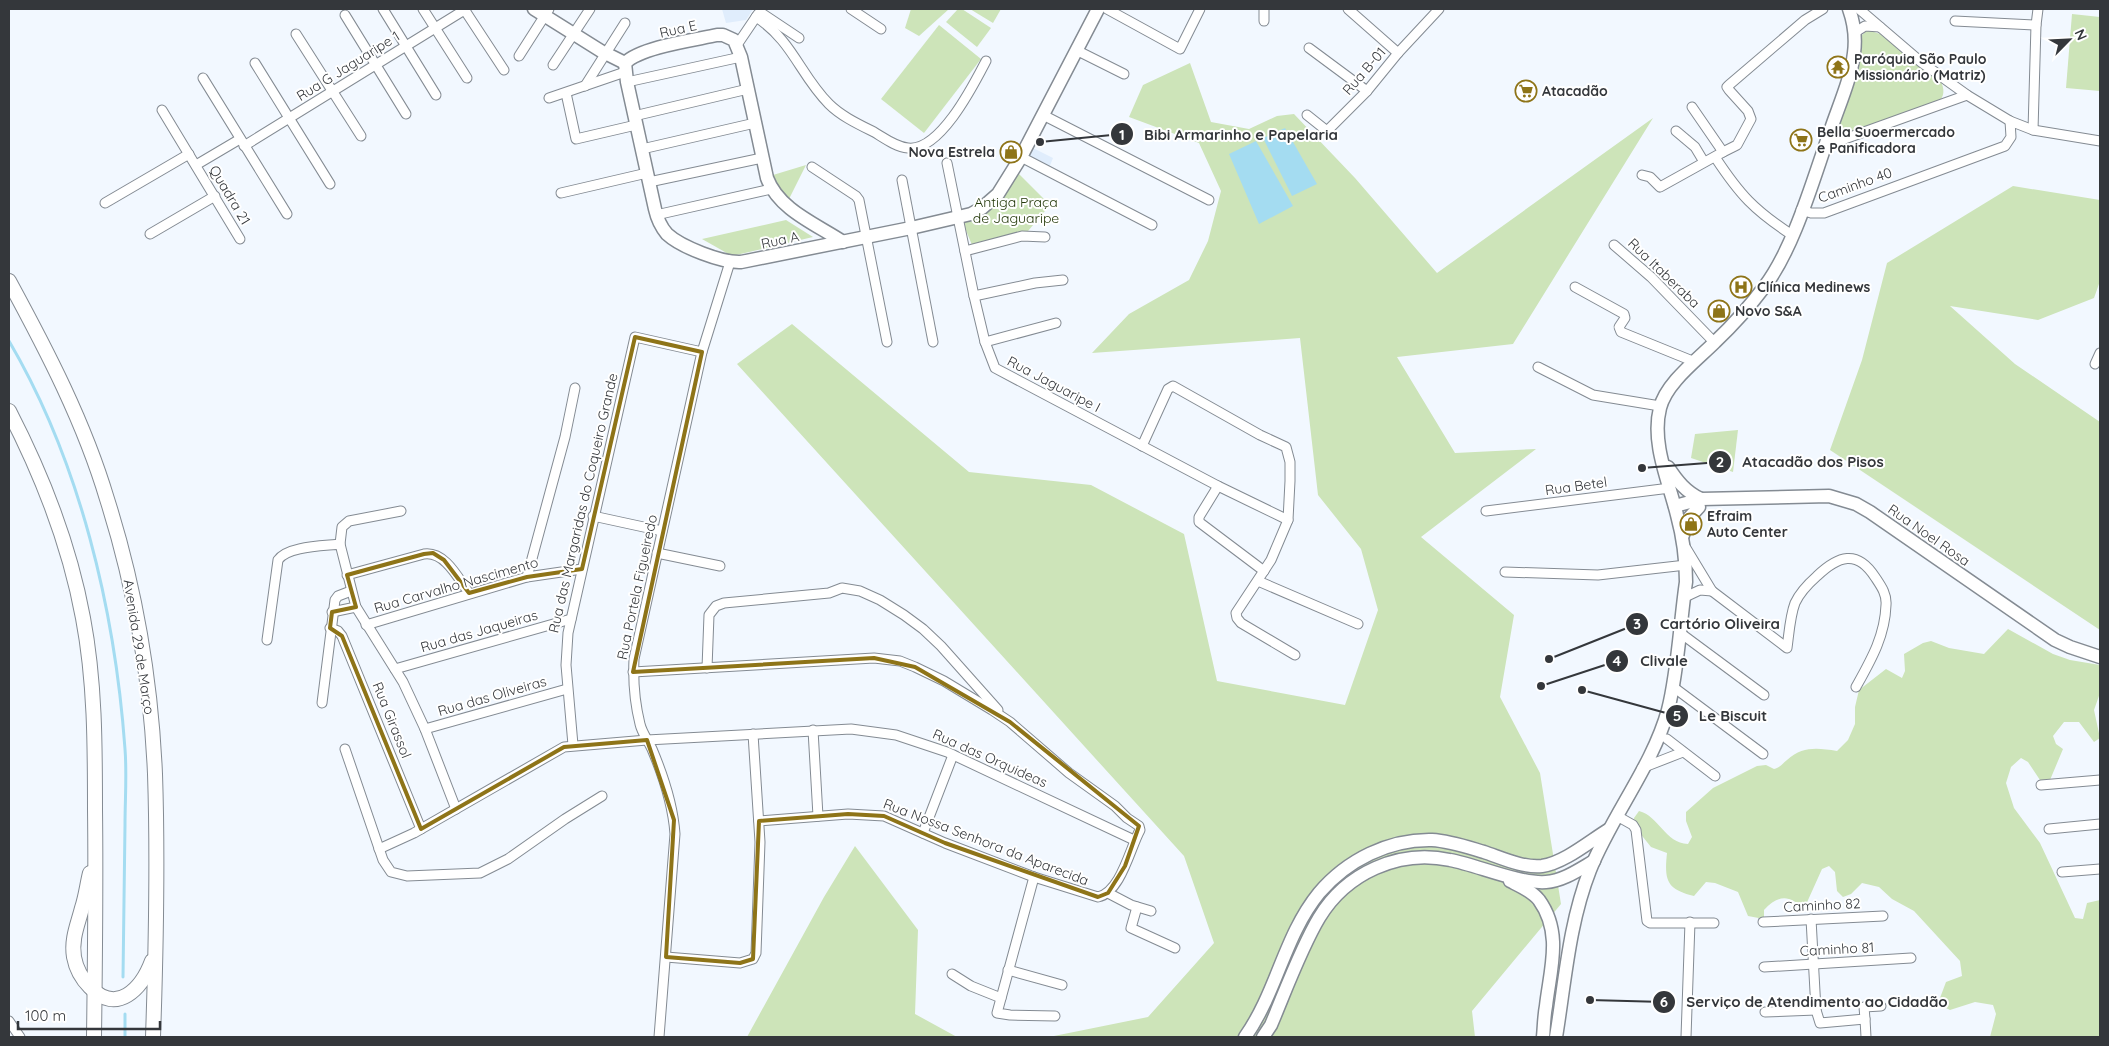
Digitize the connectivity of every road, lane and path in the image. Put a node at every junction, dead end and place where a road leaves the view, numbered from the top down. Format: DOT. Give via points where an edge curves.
graph roads {
  1 [pos="383,9"];
  2 [pos="423,9"];
  3 [pos="465,9"];
  4 [pos="590,9"];
  5 [pos="851,9"];
  6 [pos="1098,9"];
  7 [pos="1107,9"];
  8 [pos="1200,9"];
  9 [pos="1264,9"];
  10 [pos="1348,9"];
  11 [pos="1823,9"];
  12 [pos="1849,9"];
  13 [pos="1859,9"];
  14 [pos="2038,9"];
  15 [pos="543,11"];
  16 [pos="1434,11"];
  17 [pos="759,13"];
  18 [pos="345,16"];
  19 [pos="1264,21"];
  20 [pos="1954,21"];
  21 [pos="625,23"];
  22 [pos="2036,25"];
  23 [pos="1880,27"];
  24 [pos="435,28"];
  25 [pos="881,29"];
  26 [pos="1854,33"];
  27 [pos="296,34"];
  28 [pos="574,34"];
  29 [pos="799,38"];
  30 [pos="406,46"];
  31 [pos="1310,48"];
  32 [pos="1076,50"];
  33 [pos="739,51"];
  34 [pos="605,53"];
  35 [pos="1398,53"];
  36 [pos="519,56"];
  37 [pos="986,61"];
  38 [pos="255,63"];
  39 [pos="376,64"];
  40 [pos="553,65"];
  41 [pos="504,70"];
  42 [pos="625,72"];
  43 [pos="1124,74"];
  44 [pos="203,78"];
  45 [pos="467,78"];
  46 [pos="585,86"];
  47 [pos="748,89"];
  48 [pos="1367,91"];
  49 [pos="333,92"];
  50 [pos="566,92"];
  51 [pos="436,95"];
  52 [pos="1967,95"];
  53 [pos="549,98"];
  54 [pos="1692,107"];
  55 [pos="162,110"];
  56 [pos="406,114"];
  57 [pos="1307,114"];
  58 [pos="1044,115"];
  59 [pos="290,118"];
  60 [pos="635,120"];
  61 [pos="2010,120"];
  62 [pos="755,123"];
  63 [pos="2032,130"];
  64 [pos="1676,131"];
  65 [pos="361,136"];
  66 [pos="2100,141"];
  67 [pos="242,142"];
  68 [pos="1825,146"];
  69 [pos="642,149"];
  70 [pos="189,154"];
  71 [pos="1719,155"];
  72 [pos="1020,157"];
  73 [pos="762,158"];
  74 [pos="1704,162"];
  75 [pos="948,163"];
  76 [pos="196,166"];
  77 [pos="812,168"];
  78 [pos="1642,175"];
  79 [pos="648,178"];
  80 [pos="902,180"];
  81 [pos="330,184"];
  82 [pos="771,189"];
  83 [pos="561,193"];
  84 [pos="215,196"];
  85 [pos="1209,200"];
  86 [pos="105,203"];
  87 [pos="1802,210"];
  88 [pos="287,214"];
  89 [pos="656,215"];
  90 [pos="958,217"];
  91 [pos="1152,225"];
  92 [pos="911,228"];
  93 [pos="150,234"];
  94 [pos="1792,235"];
  95 [pos="865,237"];
  96 [pos="1046,237"];
  97 [pos="240,239"];
  98 [pos="843,242"];
  99 [pos="1614,245"];
  100 [pos="965,251"];
  101 [pos="730,262"];
  102 [pos="1063,280"];
  103 [pos="9,281"];
  104 [pos="1575,287"];
  105 [pos="974,296"];
  106 [pos="1056,323"];
  107 [pos="887,342"];
  108 [pos="933,342"];
  109 [pos="985,342"];
  110 [pos="1715,343"];
  111 [pos="702,352"];
  112 [pos="2100,353"];
  113 [pos="1695,362"];
  114 [pos="2095,364"];
  115 [pos="1538,367"];
  116 [pos="575,388"];
  117 [pos="1660,406"];
  118 [pos="9,411"];
  119 [pos="1142,446"];
  120 [pos="1662,459"];
  121 [pos="1218,486"];
  122 [pos="1670,488"];
  123 [pos="1700,503"];
  124 [pos="1676,509"];
  125 [pos="401,511"];
  126 [pos="1486,511"];
  127 [pos="593,516"];
  128 [pos="1288,520"];
  129 [pos="662,531"];
  130 [pos="1682,540"];
  131 [pos="340,544"];
  132 [pos="657,553"];
  133 [pos="1686,565"];
  134 [pos="720,566"];
  135 [pos="582,569"];
  136 [pos="1264,571"];
  137 [pos="1504,572"];
  138 [pos="346,575"];
  139 [pos="527,577"];
  140 [pos="1258,581"];
  141 [pos="351,591"];
  142 [pos="1712,591"];
  143 [pos="469,593"];
  144 [pos="1684,598"];
  145 [pos="356,607"];
  146 [pos="332,612"];
  147 [pos="571,619"];
  148 [pos="1358,624"];
  149 [pos="366,626"];
  150 [pos="330,628"];
  151 [pos="1679,632"];
  152 [pos="266,640"];
  153 [pos="1295,655"];
  154 [pos="2100,657"];
  155 [pos="707,668"];
  156 [pos="395,669"];
  157 [pos="633,672"];
  158 [pos="1672,686"];
  159 [pos="1856,686"];
  160 [pos="567,689"];
  161 [pos="1764,695"];
  162 [pos="322,703"];
  163 [pos="1010,722"];
  164 [pos="425,729"];
  165 [pos="812,730"];
  166 [pos="753,734"];
  167 [pos="1667,739"];
  168 [pos="647,740"];
  169 [pos="574,745"];
  170 [pos="344,749"];
  171 [pos="1684,752"];
  172 [pos="1763,754"];
  173 [pos="953,755"];
  174 [pos="1642,768"];
  175 [pos="1715,776"];
  176 [pos="2100,780"];
  177 [pos="2041,785"];
  178 [pos="602,796"];
  179 [pos="456,809"];
  180 [pos="818,816"];
  181 [pos="1617,816"];
  182 [pos="759,821"];
  183 [pos="2100,824"];
  184 [pos="1611,828"];
  185 [pos="421,829"];
  186 [pos="2049,829"];
  187 [pos="923,833"];
  188 [pos="1134,840"];
  189 [pos="96,843"];
  190 [pos="379,849"];
  191 [pos="1594,860"];
  192 [pos="2100,869"];
  193 [pos="2062,872"];
  194 [pos="1494,873"];
  195 [pos="1034,877"];
  196 [pos="1108,893"];
  197 [pos="1137,907"];
  198 [pos="1150,911"];
  199 [pos="1883,916"];
  200 [pos="1812,919"];
  201 [pos="1690,922"];
  202 [pos="1763,922"];
  203 [pos="1714,923"];
  204 [pos="1175,948"];
  205 [pos="155,954"];
  206 [pos="666,957"];
  207 [pos="1911,958"];
  208 [pos="1814,964"];
  209 [pos="1764,967"];
  210 [pos="1008,970"];
  211 [pos="952,974"];
  212 [pos="1062,985"];
  213 [pos="95,993"];
  214 [pos="1001,998"];
  215 [pos="1881,1006"];
  216 [pos="1816,1010"];
  217 [pos="1766,1012"];
  218 [pos="1055,1016"];
  219 [pos="1865,1019"];
  220 [pos="9,1021"];
  221 [pos="20,1037"];
  222 [pos="94,1037"];
  223 [pos="153,1037"];
  224 [pos="659,1037"];
  225 [pos="1245,1037"];
  226 [pos="1263,1037"];
  227 [pos="1543,1037"];
  228 [pos="1556,1037"];
  229 [pos="1686,1037"];
  230 [pos="1866,1037"];
  1 -- 30 [label="street"];
  2 -- 24 [label="street"];
  3 -- 24 [label="street, Rua G Jaguaripe 1"];
  3 -- 41 [label="street"];
  4 -- 28 [label="street"];
  5 -- 25 [label="street"];
  6 -- 32 [label="main road"];
  7 -- 8 [label="street" via="1180,48"];
  9 -- 19 [label="street"];
  10 -- 35 [label="street"];
  11 -- 71 [label="street" via="1729,84 1727,87 1748,111 1750,119 1737,145"];
  12 -- 26 [label="main road"];
  13 -- 23 [label="street"];
  14 -- 22 [label="street"];
  15 -- 28 [label="main road"];
  15 -- 36 [label="street"];
  16 -- 35 [label="street, Rua B-01"];
  17 -- 29 [label="street"];
  17 -- 33 [label="street"];
  17 -- 37 [label="street" via="781,37 828,104 842,115 908,148 930,141 956,114"];
  18 -- 39 [label="street"];
  20 -- 22 [label="street"];
  21 -- 34 [label="street"];
  22 -- 63 [label="street"];
  23 -- 26 [label="street" via="1865,26"];
  23 -- 52 [label="street"];
  24 -- 30 [label="street, Rua G Jaguaripe 1"];
  24 -- 45 [label="street"];
  26 -- 68 [label="main road" via="1852,64"];
  27 -- 49 [label="street"];
  28 -- 34 [label="main road"];
  28 -- 40 [label="street"];
  30 -- 39 [label="street, Rua G Jaguaripe 1"];
  30 -- 51 [label="street"];
  31 -- 48 [label="street"];
  32 -- 43 [label="street"];
  32 -- 58 [label="main road"];
  33 -- 42 [label="street"];
  33 -- 42 [label="main road, Rua E" via="729,37 717,35 629,58"];
  33 -- 47 [label="main road, Rua A"];
  34 -- 42 [label="main road"];
  34 -- 46 [label="street"];
  35 -- 48 [label="street, Rua B-01"];
  38 -- 59 [label="street"];
  39 -- 49 [label="street, Rua G Jaguaripe 1"];
  39 -- 56 [label="street"];
  42 -- 46 [label="street"];
  42 -- 60 [label="main road, Rua A"];
  44 -- 67 [label="street"];
  46 -- 50 [label="street"];
  47 -- 60 [label="street"];
  47 -- 62 [label="main road, Rua A"];
  48 -- 57 [label="street, Rua B-01" via="1327,131"];
  49 -- 59 [label="street, Rua G Jaguaripe 1"];
  49 -- 65 [label="street"];
  50 -- 53 [label="street"];
  50 -- 60 [label="street" via="576,139"];
  52 -- 61 [label="street"];
  52 -- 68 [label="street"];
  54 -- 71 [label="street"];
  55 -- 70 [label="street, Quadra 21"];
  58 -- 72 [label="main road"];
  58 -- 85 [label="street"];
  59 -- 67 [label="street, Rua G Jaguaripe 1"];
  59 -- 81 [label="street"];
  60 -- 69 [label="main road, Rua A"];
  61 -- 63 [label="street"];
  61 -- 87 [label="street, Caminho 40" via="2011,137 2005,146 1824,213"];
  62 -- 69 [label="street"];
  62 -- 73 [label="main road, Rua A"];
  63 -- 66 [label="street"];
  64 -- 74 [label="street" via="1696,146"];
  67 -- 76 [label="street, Rua G Jaguaripe 1"];
  67 -- 88 [label="street"];
  68 -- 87 [label="main road"];
  69 -- 79 [label="main road, Rua A"];
  70 -- 76 [label="street, Quadra 21"];
  70 -- 86 [label="street"];
  71 -- 74 [label="street"];
  71 -- 94 [label="street" via="1748,203"];
  72 -- 90 [label="main road" via="989,203 971,214"];
  72 -- 91 [label="street"];
  73 -- 79 [label="street"];
  73 -- 82 [label="main road, Rua A"];
  74 -- 78 [label="street" via="1660,186"];
  75 -- 90 [label="street, Rua Jaguaripe I"];
  76 -- 84 [label="street, Quadra 21"];
  77 -- 95 [label="street" via="856,196"];
  79 -- 83 [label="street"];
  79 -- 89 [label="main road, Rua A"];
  80 -- 92 [label="street"];
  82 -- 89 [label="street"];
  82 -- 98 [label="main road, Rua A" via="787,207"];
  84 -- 93 [label="street"];
  84 -- 97 [label="street, Quadra 21"];
  87 -- 94 [label="main road"];
  89 -- 101 [label="main road, Rua A" via="676,240"];
  90 -- 92 [label="main road"];
  90 -- 100 [label="street, Rua Jaguaripe I"];
  92 -- 95 [label="main road"];
  92 -- 108 [label="street"];
  94 -- 110 [label="main road" via="1766,285"];
  95 -- 98 [label="main road"];
  95 -- 107 [label="street"];
  96 -- 100 [label="street" via="1022,236"];
  98 -- 101 [label="main road, Rua A"];
  99 -- 110 [label="street, Rua Itaberaba" via="1651,277"];
  100 -- 105 [label="street, Rua Jaguaripe I"];
  101 -- 111 [label="street, Rua Portela Figueiredo"];
  102 -- 105 [label="street"];
  103 -- 205 [label="main road, Avenida 29 de Março" via="80,423 107,498 125,564 143,660 154,773"];
  104 -- 113 [label="street" via="1624,314 1619,327 1621,332"];
  105 -- 109 [label="street, Rua Jaguaripe I"];
  106 -- 109 [label="street"];
  109 -- 119 [label="street, Rua Jaguaripe I" via="995,368"];
  110 -- 113 [label="main road"];
  111 -- 127 [label="street, Rua das Margaridas do Coqueiro Grande" via="635,336"];
  111 -- 129 [label="street, Rua Portela Figueiredo"];
  112 -- 114 [label="street"];
  113 -- 117 [label="main road" via="1666,393"];
  115 -- 117 [label="street" via="1593,395"];
  116 -- 139 [label="street"];
  117 -- 120 [label="main road" via="1657,431"];
  118 -- 189 [label="main road" via="55,520 83,617 92,704"];
  119 -- 121 [label="street, Rua Jaguaripe I"];
  119 -- 128 [label="street" via="1168,389 1179,387 1286,447 1290,462"];
  120 -- 122 [label="main road"];
  120 -- 123 [label="main road" via="1682,486"];
  121 -- 128 [label="street, Rua Jaguaripe I"];
  121 -- 136 [label="street" via="1198,522"];
  122 -- 124 [label="main road"];
  122 -- 126 [label="street, Rua Betel"];
  123 -- 124 [label="main road, Rua Noel Rosa"];
  123 -- 130 [label="main road" via="1688,519"];
  123 -- 154 [label="main road, Rua Noel Rosa" via="1829,496 1856,504 2055,640"];
  124 -- 130 [label="main road"];
  125 -- 131 [label="street" via="349,521 342,528"];
  127 -- 129 [label="street"];
  127 -- 135 [label="street, Rua das Margaridas do Coqueiro Grande"];
  128 -- 136 [label="street"];
  129 -- 132 [label="street, Rua Portela Figueiredo"];
  130 -- 133 [label="main road"];
  130 -- 142 [label="street"];
  131 -- 138 [label="street"];
  131 -- 152 [label="street" via="293,550 280,556"];
  132 -- 134 [label="street"];
  132 -- 157 [label="street, Rua Portela Figueiredo"];
  133 -- 137 [label="street" via="1598,575"];
  133 -- 144 [label="main road"];
  135 -- 139 [label="street, Rua Carvalho Nascimento"];
  135 -- 147 [label="street, Rua das Margaridas do Coqueiro Grande"];
  136 -- 140 [label="street"];
  138 -- 141 [label="street"];
  138 -- 143 [label="street" via="433,553 444,560"];
  139 -- 143 [label="street, Rua Carvalho Nascimento"];
  140 -- 148 [label="street"];
  140 -- 153 [label="street" via="1239,609 1237,618"];
  141 -- 145 [label="street"];
  141 -- 146 [label="street" via="338,596"];
  142 -- 144 [label="street" via="1700,590"];
  142 -- 159 [label="street" via="1787,648 1795,604 1804,589 1829,564 1843,558 1851,558 1868,567 1884,591 1886,604 1882,636"];
  143 -- 149 [label="street, Rua Carvalho Nascimento"];
  144 -- 151 [label="main road"];
  145 -- 146 [label="street"];
  145 -- 149 [label="street"];
  146 -- 150 [label="street"];
  147 -- 156 [label="street, Rua das Jaqueiras"];
  147 -- 160 [label="street, Rua das Margaridas do Coqueiro Grande" via="566,649"];
  149 -- 156 [label="street"];
  150 -- 162 [label="street"];
  150 -- 185 [label="street, Rua Girassol" via="342,636"];
  151 -- 158 [label="main road"];
  151 -- 161 [label="street"];
  155 -- 157 [label="street"];
  155 -- 163 [label="street" via="886,659 900,661 944,681"];
  155 -- 163 [label="street" via="709,615 716,606 849,588 880,600 923,629"];
  156 -- 164 [label="street"];
  157 -- 168 [label="street, Rua Portela Figueiredo" via="640,725"];
  158 -- 172 [label="street"];
  158 -- 174 [label="main road" via="1662,726"];
  160 -- 164 [label="street, Rua das Oliveiras"];
  160 -- 169 [label="street, Rua das Margaridas do Coqueiro Grande"];
  163 -- 188 [label="street" via="1139,826"];
  164 -- 179 [label="street"];
  165 -- 166 [label="street, Rua das Orquideas"];
  165 -- 173 [label="street, Rua das Orquideas" via="881,732 926,743"];
  165 -- 180 [label="street"];
  166 -- 168 [label="street, Rua das Orquideas"];
  166 -- 182 [label="street"];
  167 -- 171 [label="street"];
  168 -- 169 [label="street, Rua das Orquideas"];
  168 -- 206 [label="street, Rua Portela Figueiredo" via="675,827"];
  169 -- 179 [label="street, Rua das Orquideas" via="554,752"];
  170 -- 190 [label="street"];
  171 -- 174 [label="street"];
  171 -- 175 [label="street"];
  173 -- 187 [label="street"];
  173 -- 188 [label="street, Rua das Orquideas"];
  174 -- 181 [label="main road"];
  176 -- 177 [label="street"];
  178 -- 190 [label="street" via="508,859 480,873 398,874 387,867"];
  179 -- 185 [label="street, Rua das Orquideas"];
  180 -- 182 [label="street, Rua Nossa Senhora da Aparecida"];
  180 -- 187 [label="street, Rua Nossa Senhora da Aparecida" via="884,816"];
  181 -- 184 [label="main road"];
  181 -- 201 [label="street" via="1636,830 1647,921"];
  182 -- 206 [label="street" via="757,936 753,959 740,963"];
  183 -- 186 [label="street"];
  184 -- 191 [label="main road"];
  184 -- 225 [label="main road" via="1544,866 1531,866 1434,840 1410,841 1358,859 1320,892 1302,916 1271,992"];
  185 -- 190 [label="street, Rua das Orquideas"];
  187 -- 195 [label="street, Rua Nossa Senhora da Aparecida"];
  188 -- 196 [label="street" via="1125,866"];
  189 -- 213 [label="main road"];
  189 -- 213 [label="main road" via="73,944 77,968"];
  191 -- 194 [label="main road" via="1561,879 1546,882"];
  191 -- 228 [label="main road" via="1576,921"];
  192 -- 193 [label="street"];
  194 -- 226 [label="main road" via="1449,860 1412,858 1388,862 1358,876 1320,917"];
  194 -- 227 [label="main road" via="1538,899 1553,936 1554,957"];
  195 -- 196 [label="street, Rua Nossa Senhora da Aparecida" via="1098,897"];
  195 -- 210 [label="street"];
  196 -- 197 [label="street"];
  197 -- 198 [label="street"];
  197 -- 204 [label="street" via="1131,928"];
  199 -- 200 [label="street, Caminho 82"];
  200 -- 202 [label="street, Caminho 82"];
  200 -- 208 [label="street"];
  201 -- 203 [label="street"];
  201 -- 229 [label="street"];
  205 -- 213 [label="main road" via="148,972 132,992 116,1000"];
  205 -- 223 [label="main road, Avenida 29 de Março"];
  206 -- 224 [label="street, Rua Portela Figueiredo"];
  207 -- 208 [label="street, Caminho 81"];
  208 -- 209 [label="street, Caminho 81"];
  208 -- 216 [label="street"];
  210 -- 212 [label="street"];
  210 -- 214 [label="street"];
  211 -- 214 [label="street"];
  213 -- 222 [label="main road"];
  214 -- 218 [label="street" via="997,1013"];
  215 -- 219 [label="street" via="1864,1007"];
  216 -- 217 [label="street"];
  216 -- 219 [label="street" via="1820,1022"];
  219 -- 230 [label="street"];
  220 -- 221 [label="street"];
}
